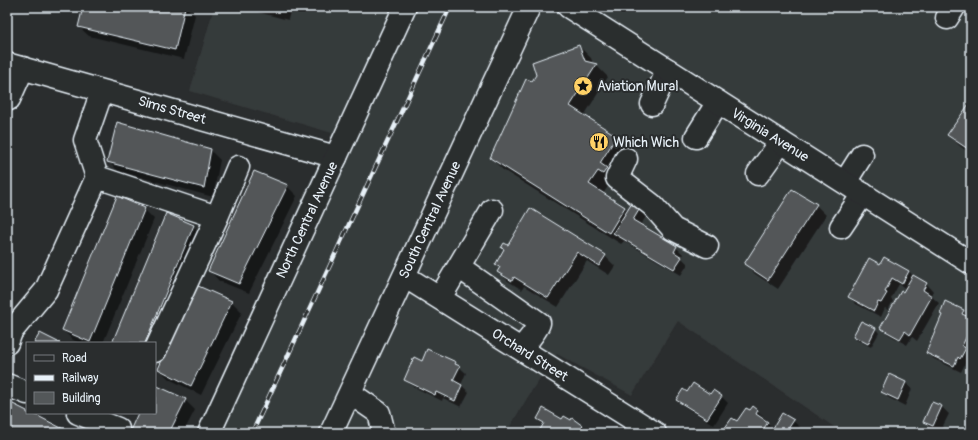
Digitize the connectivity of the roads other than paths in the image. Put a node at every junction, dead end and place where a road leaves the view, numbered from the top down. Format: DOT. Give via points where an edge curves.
graph roads {
  1 [pos="406,7"];
  2 [pos="529,7"];
  3 [pos="569,7"];
  4 [pos="15,66"];
  5 [pos="668,70"];
  6 [pos="102,91"];
  7 [pos="9,99"];
  8 [pos="718,102"];
  9 [pos="652,104"];
  10 [pos="696,137"];
  11 [pos="781,142"];
  12 [pos="862,155"];
  13 [pos="336,157"];
  14 [pos="626,160"];
  15 [pos="238,167"];
  16 [pos="758,174"];
  17 [pos="97,177"];
  18 [pos="845,182"];
  19 [pos="863,194"];
  20 [pos="492,210"];
  21 [pos="217,217"];
  22 [pos="841,227"];
  23 [pos="707,246"];
  24 [pos="971,263"];
  25 [pos="459,267"];
  26 [pos="404,276"];
  27 [pos="440,298"];
  28 [pos="7,343"];
  29 [pos="156,348"];
  30 [pos="521,349"];
  31 [pos="7,385"];
  32 [pos="26,393"];
  33 [pos="350,393"];
  34 [pos="82,414"];
  35 [pos="120,425"];
  36 [pos="209,433"];
  37 [pos="331,433"];
  38 [pos="384,433"];
  39 [pos="655,433"];
  1 -- 13 [label="street, North Central Avenue"];
  2 -- 26 [label="street, South Central Avenue"];
  3 -- 5 [label="street, Virginia Avenue"];
  4 -- 6 [label="street, Sims Street"];
  4 -- 7 [label="street"];
  5 -- 8 [label="street, Virginia Avenue"];
  5 -- 9 [label="street"];
  6 -- 13 [label="street, Sims Street"];
  6 -- 17 [label="street" via="86,140"];
  8 -- 10 [label="street"];
  8 -- 11 [label="street, Virginia Avenue"];
  11 -- 16 [label="street"];
  11 -- 18 [label="street, Virginia Avenue"];
  12 -- 18 [label="street"];
  13 -- 36 [label="street, North Central Avenue"];
  14 -- 23 [label="street" via="617,178 652,205 673,229"];
  15 -- 21 [label="street"];
  17 -- 21 [label="street"];
  17 -- 28 [label="street" via="46,290 11,332"];
  18 -- 19 [label="street, Virginia Avenue"];
  19 -- 22 [label="street"];
  19 -- 24 [label="street, Virginia Avenue"];
  20 -- 25 [label="street"];
  21 -- 29 [label="street"];
  25 -- 27 [label="street"];
  25 -- 30 [label="street" via="539,322 539,327"];
  26 -- 27 [label="street, Orchard Street"];
  26 -- 33 [label="street, South Central Avenue"];
  27 -- 30 [label="street, Orchard Street"];
  30 -- 39 [label="street, Orchard Street"];
  31 -- 32 [label="street"];
  33 -- 37 [label="street, South Central Avenue"];
  33 -- 38 [label="street" via="379,413"];
  34 -- 35 [label="street"];
}
